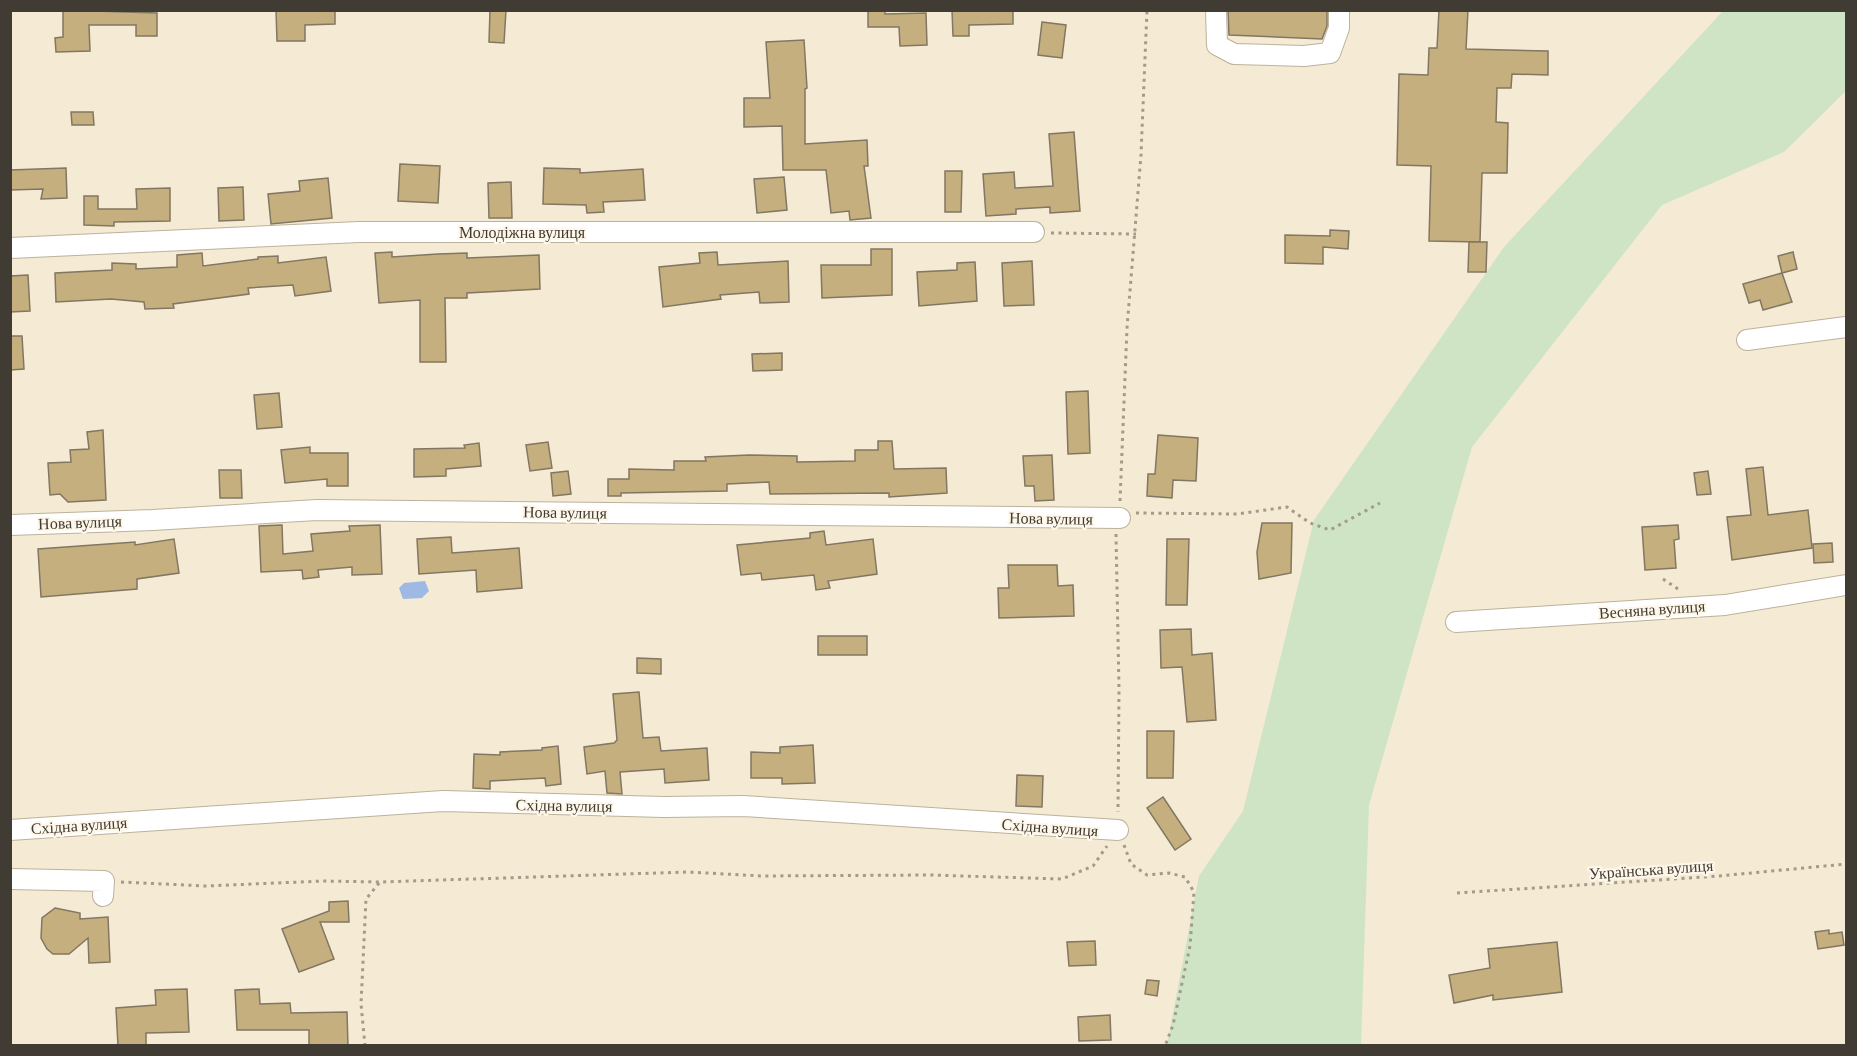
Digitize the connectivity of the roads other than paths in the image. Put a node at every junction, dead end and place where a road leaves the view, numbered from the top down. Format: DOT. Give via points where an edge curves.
graph roads {
  1 [pos="1216,10"];
  2 [pos="1339,10"];
  3 [pos="1034,232"];
  4 [pos="10,248"];
  5 [pos="1846,327"];
  6 [pos="1747,340"];
  7 [pos="1120,518"];
  8 [pos="10,525"];
  9 [pos="1846,585"];
  10 [pos="1456,622"];
  11 [pos="10,830"];
  12 [pos="1118,830"];
  13 [pos="10,879"];
  14 [pos="103,888"];
  1 -- 2 [label="street" via="1217,45 1234,54 1264,56 1330,53 1339,28"];
  3 -- 4 [label="street, Молодіжна вулиця" via="359,232"];
  5 -- 6 [label="street"];
  7 -- 8 [label="street, Нова вулиця" via="316,510"];
  9 -- 10 [label="street, Весняна вулиця" via="1725,605"];
  11 -- 12 [label="street, Східна вулиця" via="443,801 743,806"];
  13 -- 14 [label="street"];
}
